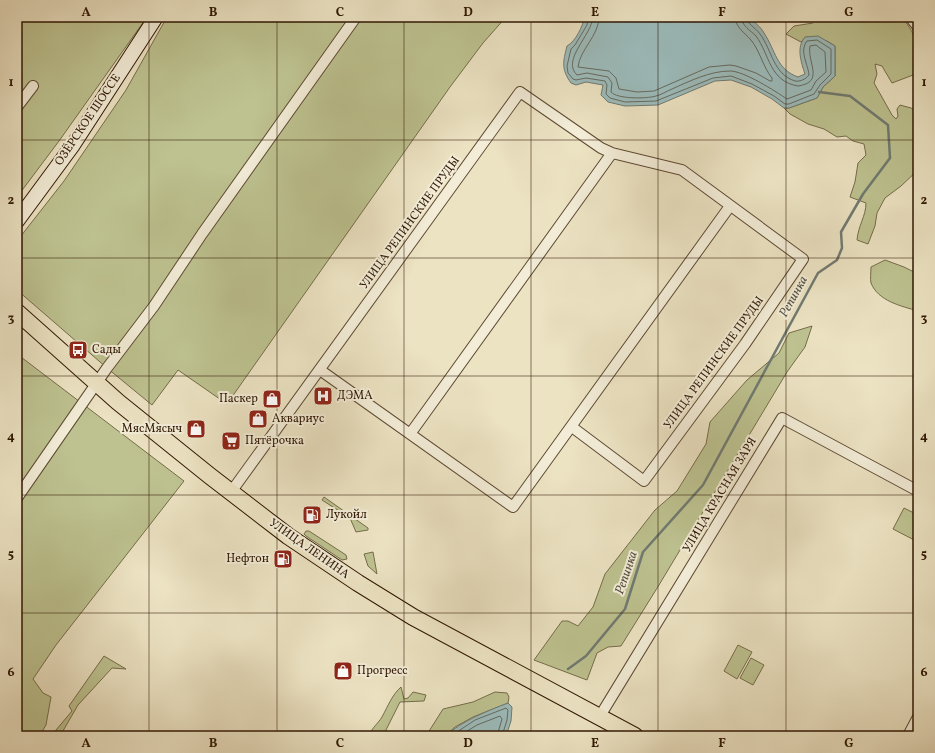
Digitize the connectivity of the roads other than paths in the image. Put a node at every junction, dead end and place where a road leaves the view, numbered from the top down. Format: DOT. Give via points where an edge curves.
graph roads {
  1 [pos="156,17"];
  2 [pos="356,17"];
  3 [pos="910,17"];
  4 [pos="918,27"];
  5 [pos="33,86"];
  6 [pos="17,107"];
  7 [pos="612,153"];
  8 [pos="730,206"];
  9 [pos="17,221"];
  10 [pos="17,312"];
  11 [pos="320,370"];
  12 [pos="98,384"];
  13 [pos="572,427"];
  14 [pos="410,434"];
  15 [pos="918,491"];
  16 [pos="231,492"];
  17 [pos="17,498"];
  18 [pos="600,716"];
  19 [pos="918,719"];
  20 [pos="635,736"];
  21 [pos="909,736"];
  1 -- 9 [label="main road, ОЗЁРСКОЕ ШОССЕ" via="73,145"];
  2 -- 12 [label="street"];
  3 -- 4 [label="street"];
  5 -- 6 [label="street"];
  7 -- 8 [label="street, УЛИЦА РЕПИНСКИЕ ПРУДЫ" via="682,170"];
  7 -- 11 [label="street, УЛИЦА РЕПИНСКИЕ ПРУДЫ" via="520,92"];
  7 -- 14 [label="street"];
  8 -- 13 [label="street"];
  8 -- 13 [label="street, УЛИЦА РЕПИНСКИЕ ПРУДЫ" via="803,260 740,351 644,481"];
  10 -- 12 [label="main road, УЛИЦА ЛЕНИНА"];
  11 -- 14 [label="street"];
  11 -- 16 [label="street"];
  12 -- 16 [label="main road, УЛИЦА ЛЕНИНА"];
  12 -- 17 [label="street"];
  13 -- 14 [label="street" via="513,507"];
  15 -- 18 [label="street, УЛИЦА КРАСНАЯ ЗАРЯ" via="782,418"];
  16 -- 18 [label="main road, УЛИЦА ЛЕНИНА" via="288,536 370,591 413,617"];
  18 -- 20 [label="main road, УЛИЦА ЛЕНИНА"];
  19 -- 21 [label="street"];
}
